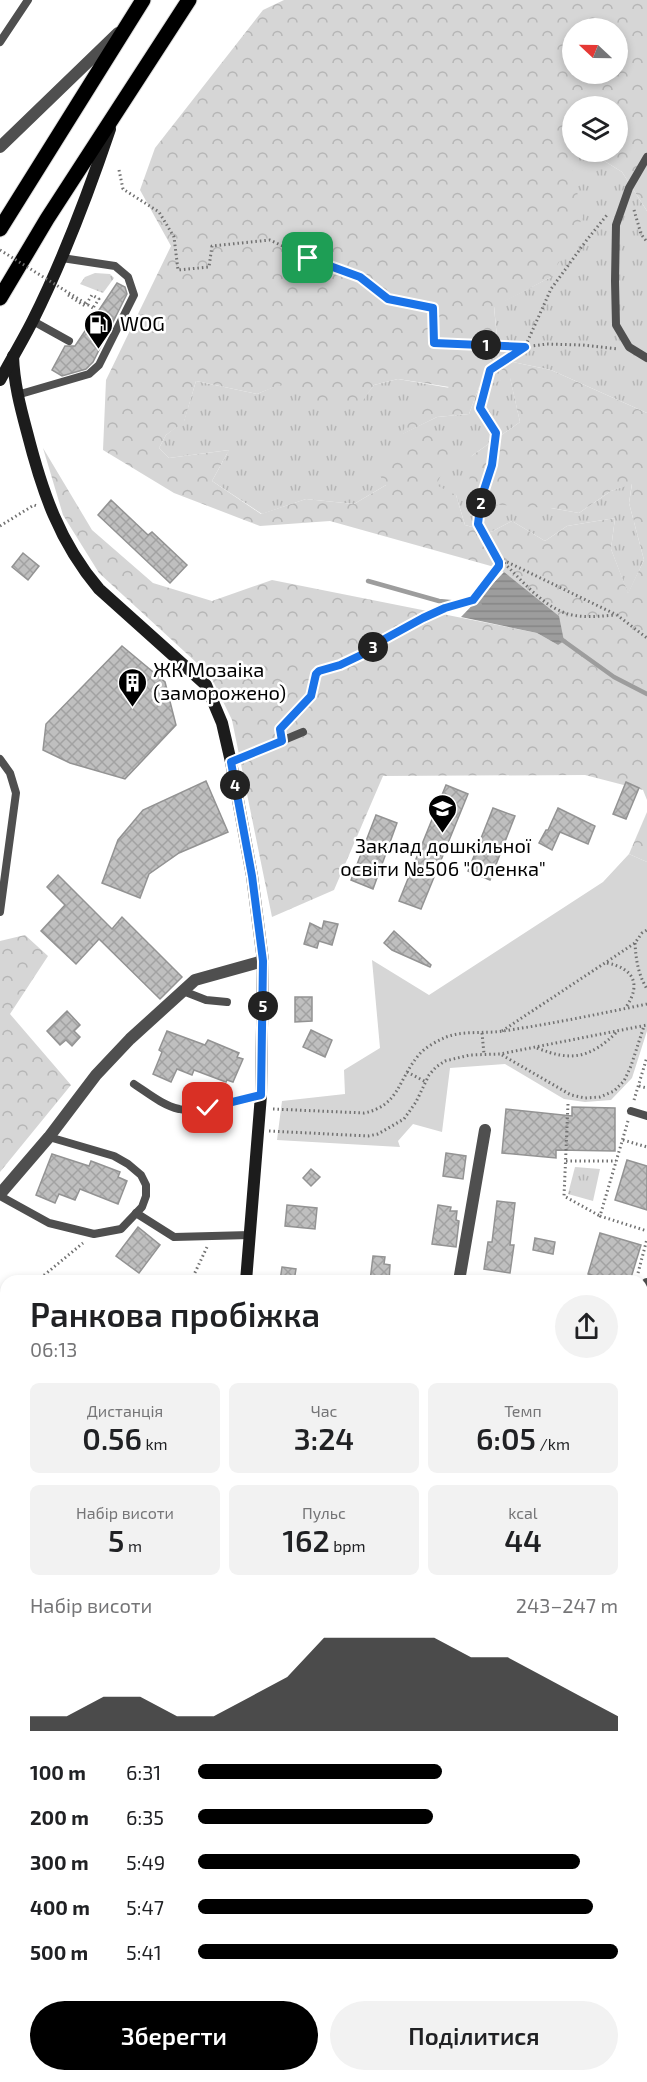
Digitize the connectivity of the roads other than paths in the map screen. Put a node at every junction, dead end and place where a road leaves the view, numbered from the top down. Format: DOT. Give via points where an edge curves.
graph roads {
  1 [pos="28,0"];
  2 [pos="143,0"];
  3 [pos="189,0"];
  4 [pos="129,22"];
  5 [pos="0,42"];
  6 [pos="115,111"];
  7 [pos="0,147"];
  8 [pos="647,157"];
  9 [pos="0,229"];
  10 [pos="62,258"];
  11 [pos="0,298"];
  12 [pos="33,321"];
  13 [pos="69,341"];
  14 [pos="13,356"];
  15 [pos="647,358"];
  16 [pos="0,380"];
  17 [pos="16,395"];
  18 [pos="303,732"];
  19 [pos="0,759"];
  20 [pos="231,762"];
  21 [pos="0,912"];
  22 [pos="263,961"];
  23 [pos="183,991"];
  24 [pos="227,1002"];
  25 [pos="134,1084"];
  26 [pos="261,1095"];
  27 [pos="631,1111"];
  28 [pos="647,1116"];
  29 [pos="485,1130"];
  30 [pos="49,1137"];
  31 [pos="0,1195"];
  32 [pos="136,1214"];
  33 [pos="250,1235"];
  34 [pos="247,1275"];
  35 [pos="460,1275"];
  1 -- 5 [label="lane"];
  2 -- 4 [label="main road"];
  3 -- 6 [label="main road"];
  4 -- 7 [label="street"];
  4 -- 9 [label="main road"];
  6 -- 10 [label="street"];
  6 -- 11 [label="main road"];
  8 -- 15 [label="lane" via="629,188 616,225 615,281 616,325 629,347"];
  10 -- 12 [label="street"];
  10 -- 17 [label="lane" via="115,266 128,277 134,295 99,365 89,374"];
  12 -- 13 [label="lane"];
  12 -- 14 [label="street"];
  14 -- 16 [label="street"];
  14 -- 17 [label="street"];
  17 -- 20 [label="street" via="35,464 60,531 99,589 206,685 222,723"];
  18 -- 20 [label="lane"];
  19 -- 21 [label="lane" via="10,773 16,793"];
  20 -- 22 [label="street"];
  22 -- 23 [label="street" via="195,980"];
  22 -- 26 [label="street"];
  23 -- 24 [label="lane" via="206,1000"];
  23 -- 30 [label="street" via="96,1075"];
  25 -- 26 [label="lane" via="161,1102 195,1111"];
  26 -- 33 [label="street"];
  27 -- 28 [label="lane"];
  29 -- 35 [label="street"];
  30 -- 31 [label="street"];
  30 -- 32 [label="lane" via="114,1156 141,1175 146,1196"];
  31 -- 32 [label="lane" via="49,1222 94,1234 121,1229"];
  32 -- 33 [label="lane" via="174,1237"];
  33 -- 34 [label="street"];
}
